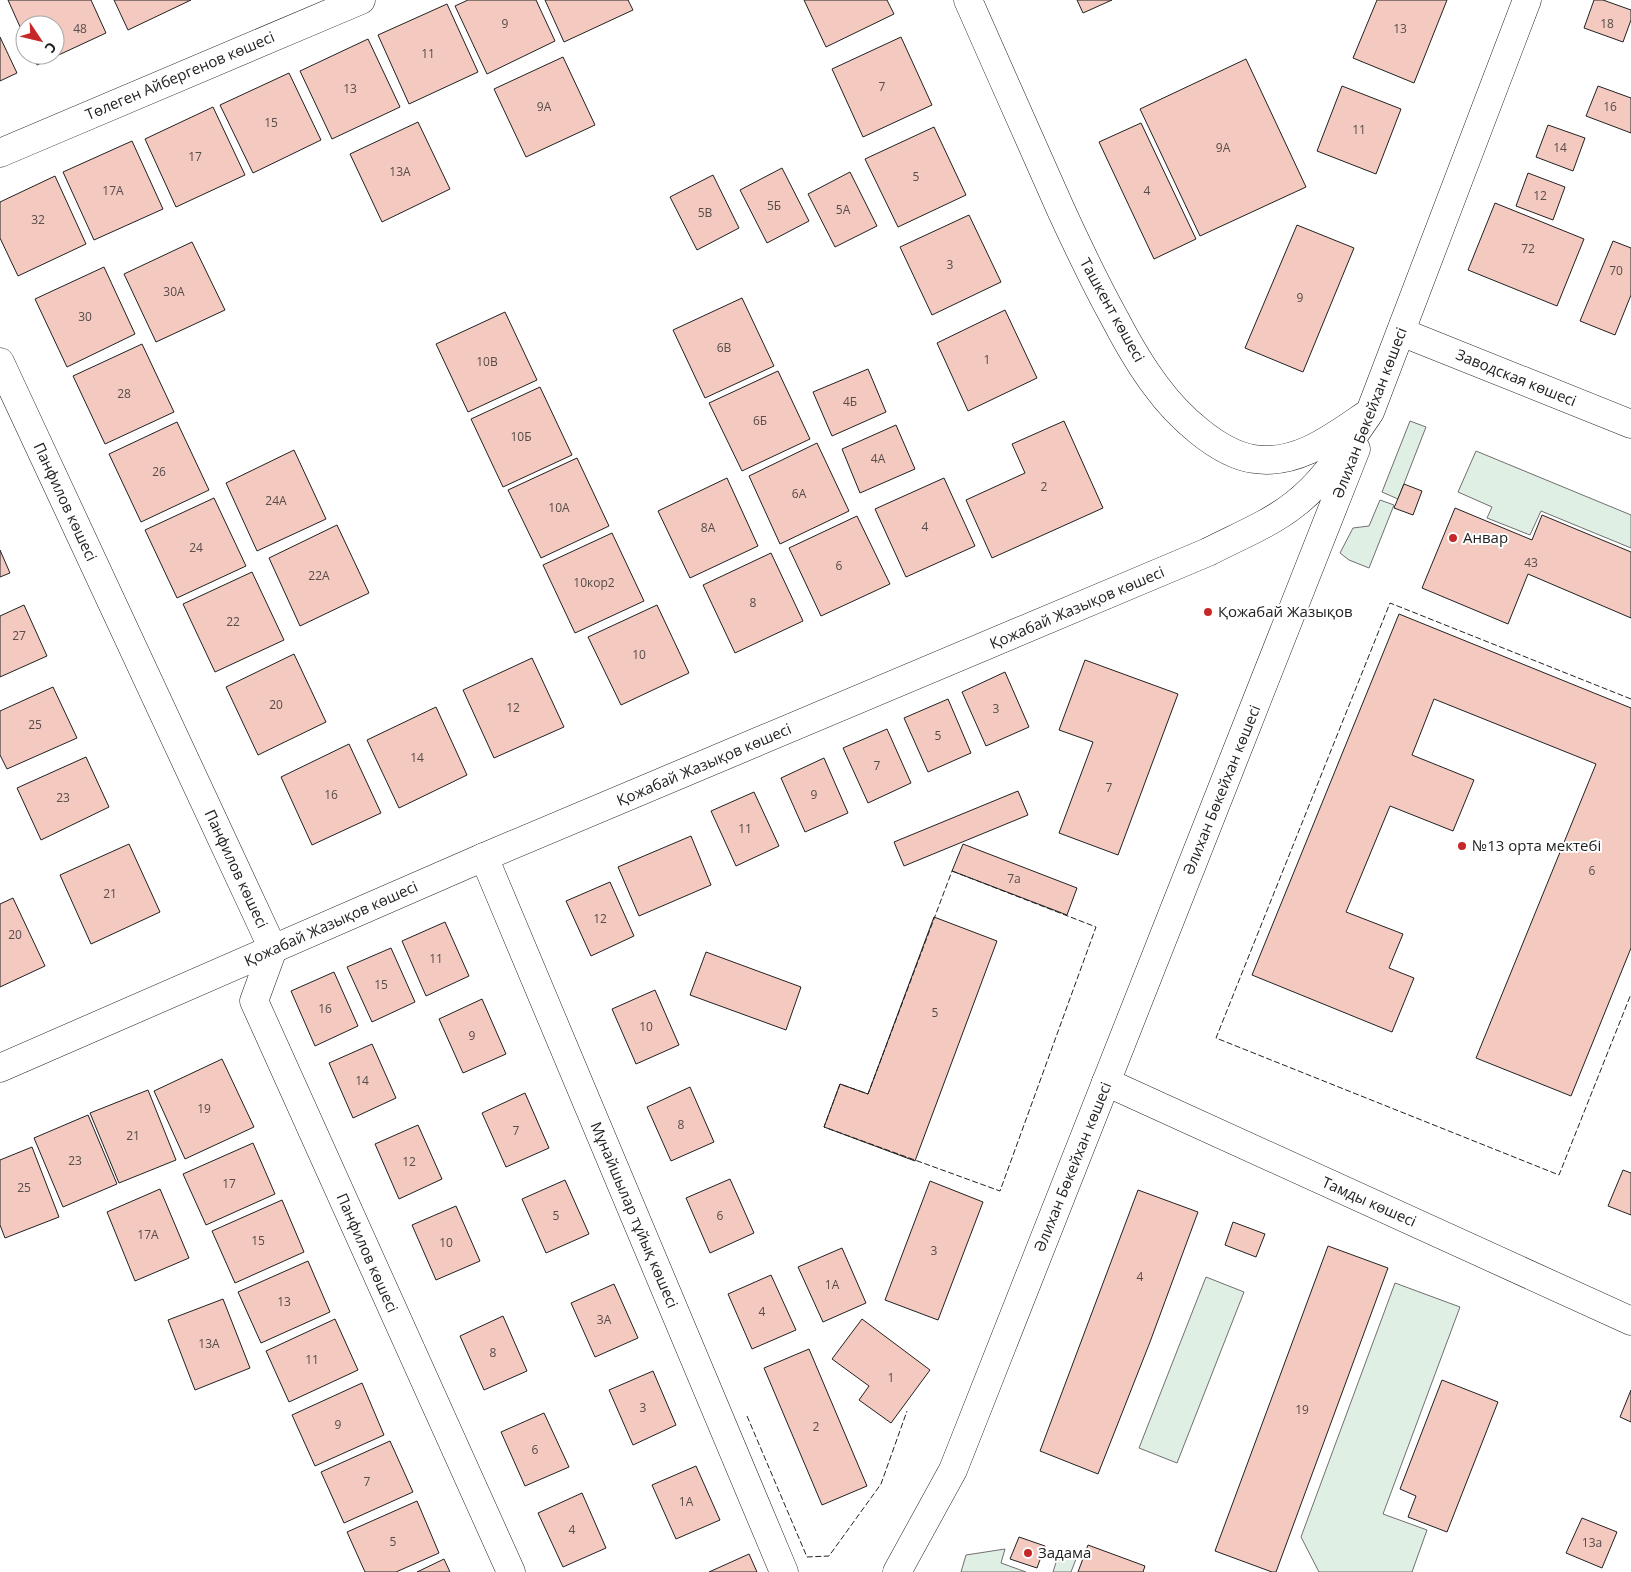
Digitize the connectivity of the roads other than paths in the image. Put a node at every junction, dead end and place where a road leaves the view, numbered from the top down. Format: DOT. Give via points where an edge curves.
graph roads {
  1 [pos="361,0"];
  2 [pos="968,0"];
  3 [pos="1527,0"];
  4 [pos="0,153"];
  5 [pos="1401,332"];
  6 [pos="0,362"];
  7 [pos="1370,412"];
  8 [pos="1631,424"];
  9 [pos="484,857"];
  10 [pos="274,949"];
  11 [pos="0,1068"];
  12 [pos="1106,1082"];
  13 [pos="1631,1320"];
  14 [pos="511,1572"];
  15 [pos="784,1572"];
  16 [pos="897,1572"];
  1 -- 4 [label="street, Төлеген Айбергенов көшесі"];
  2 -- 7 [label="street, Ташкент көшесі" via="1088,270 1130,348 1156,387 1186,418 1201,433 1235,454 1272,459 1304,453"];
  3 -- 5 [label="street, Әлихан Бөкейхан көшесі"];
  5 -- 7 [label="street, Әлихан Бөкейхан көшесі"];
  5 -- 8 [label="street, Заводская көшесі"];
  6 -- 10 [label="street, Панфилов көшесі"];
  7 -- 9 [label="street, Қожабай Жазықов көшесі" via="1324,476 1295,504 1208,552"];
  7 -- 12 [label="street, Әлихан Бөкейхан көшесі"];
  9 -- 10 [label="street, Қожабай Жазықов көшесі"];
  9 -- 15 [label="street, Мұнайшылар тұйық көшесі"];
  10 -- 11 [label="street, Қожабай Жазықов көшесі"];
  10 -- 14 [label="street, Панфилов көшесі" via="254,1001"];
  12 -- 13 [label="street, Тамды көшесі"];
  12 -- 16 [label="street, Әлихан Бөкейхан көшесі" via="953,1470"];
}
